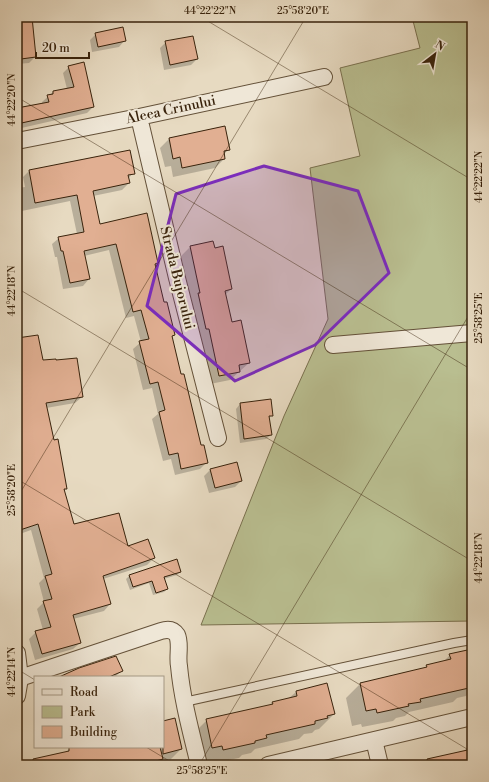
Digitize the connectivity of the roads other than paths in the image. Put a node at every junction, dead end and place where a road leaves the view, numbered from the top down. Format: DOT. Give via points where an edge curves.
graph roads {
  1 [pos="324,77"];
  2 [pos="139,117"];
  3 [pos="17,141"];
  4 [pos="472,332"];
  5 [pos="333,345"];
  6 [pos="218,438"];
  7 [pos="472,640"];
  8 [pos="17,653"];
  9 [pos="20,678"];
  10 [pos="17,696"];
  11 [pos="184,702"];
  12 [pos="472,717"];
  13 [pos="374,740"];
  14 [pos="200,765"];
  15 [pos="268,765"];
  16 [pos="380,765"];
  1 -- 2 [label="street, Aleea Crinului"];
  2 -- 3 [label="street, Aleea Crinului"];
  2 -- 6 [label="street, Strada Bujorului"];
  4 -- 5 [label="street"];
  7 -- 11 [label="lane"];
  8 -- 9 [label="street"];
  9 -- 10 [label="street"];
  9 -- 11 [label="street" via="166,629 172,630 178,641 178,664"];
  11 -- 14 [label="street"];
  12 -- 13 [label="street"];
  13 -- 15 [label="street"];
  13 -- 16 [label="street"];
}
